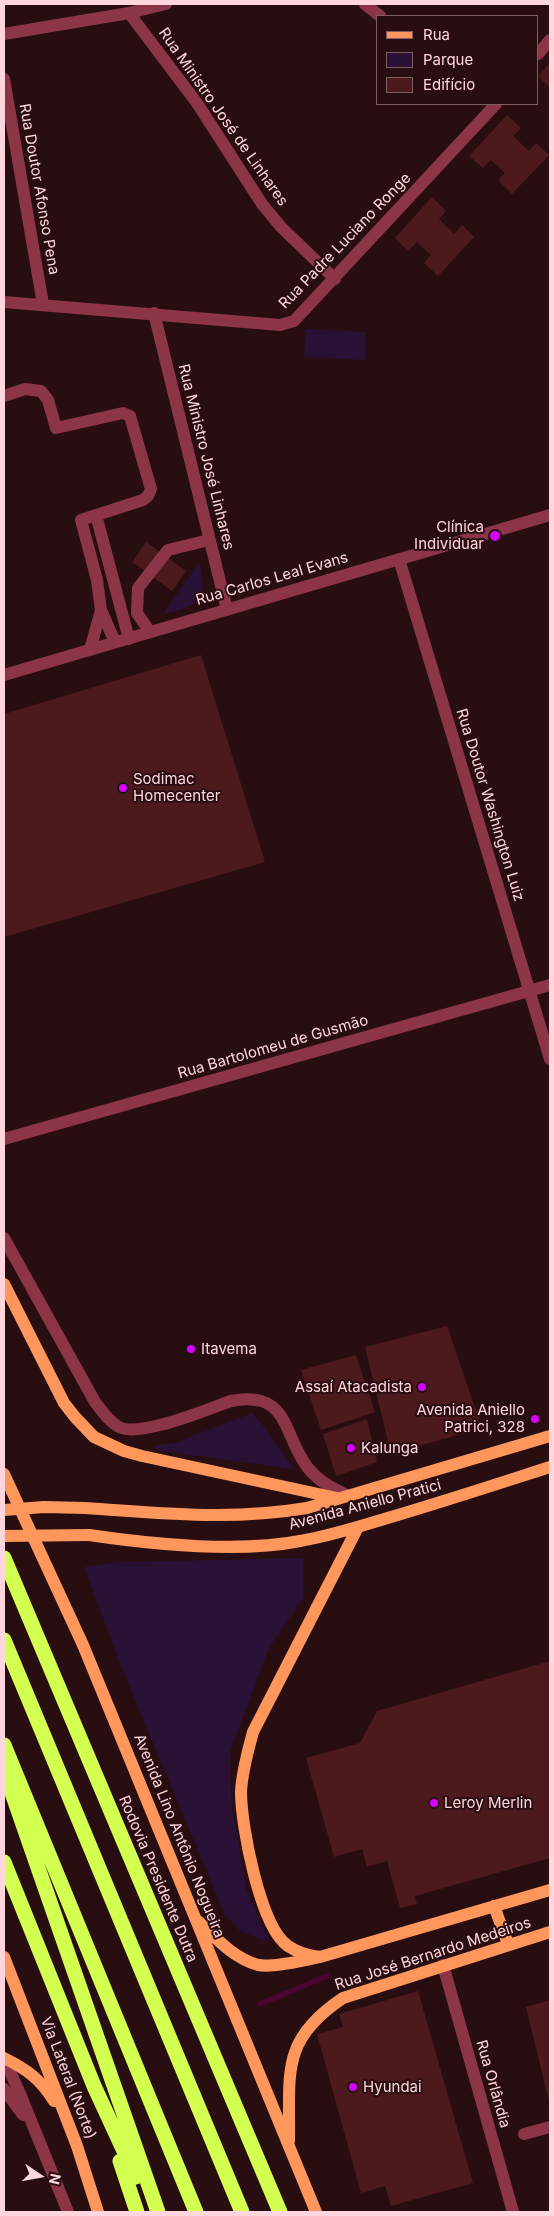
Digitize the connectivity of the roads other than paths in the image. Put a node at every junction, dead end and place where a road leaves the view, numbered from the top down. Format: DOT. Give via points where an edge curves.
graph roads {
  1 [pos="166,4"];
  2 [pos="366,4"];
  3 [pos="129,13"];
  4 [pos="379,15"];
  5 [pos="4,34"];
  6 [pos="550,40"];
  7 [pos="539,53"];
  8 [pos="4,79"];
  9 [pos="488,107"];
  10 [pos="335,279"];
  11 [pos="4,302"];
  12 [pos="43,304"];
  13 [pos="154,313"];
  14 [pos="4,396"];
  15 [pos="96,515"];
  16 [pos="550,515"];
  17 [pos="209,540"];
  18 [pos="399,559"];
  19 [pos="101,610"];
  20 [pos="227,610"];
  21 [pos="150,632"];
  22 [pos="129,639"];
  23 [pos="115,642"];
  24 [pos="90,650"];
  25 [pos="4,675"];
  26 [pos="550,985"];
  27 [pos="529,992"];
  28 [pos="550,1059"];
  29 [pos="4,1139"];
  30 [pos="4,1238"];
  31 [pos="4,1284"];
  32 [pos="550,1436"];
  33 [pos="550,1467"];
  34 [pos="4,1474"];
  35 [pos="344,1497"];
  36 [pos="4,1510"];
  37 [pos="358,1527"];
  38 [pos="4,1536"];
  39 [pos="4,1558"];
  40 [pos="4,1640"];
  41 [pos="4,1745"];
  42 [pos="4,1770"];
  43 [pos="4,1862"];
  44 [pos="550,1890"];
  45 [pos="494,1906"];
  46 [pos="195,1918"];
  47 [pos="550,1932"];
  48 [pos="508,1944"];
  49 [pos="4,1957"];
  50 [pos="320,1957"];
  51 [pos="443,1965"];
  52 [pos="4,2058"];
  53 [pos="94,2086"];
  54 [pos="4,2089"];
  55 [pos="550,2127"];
  56 [pos="35,2134"];
  57 [pos="524,2134"];
  58 [pos="77,2146"];
  59 [pos="289,2146"];
  60 [pos="68,2212"];
  61 [pos="98,2212"];
  62 [pos="138,2212"];
  63 [pos="153,2212"];
  64 [pos="158,2212"];
  65 [pos="196,2212"];
  66 [pos="242,2212"];
  67 [pos="280,2212"];
  68 [pos="316,2212"];
  69 [pos="513,2212"];
  1 -- 3 [label="street"];
  2 -- 4 [label="street"];
  3 -- 5 [label="street"];
  3 -- 10 [label="street, Rua Ministro José de Linhares" via="197,103 262,204"];
  6 -- 7 [label="street"];
  8 -- 12 [label="street, Rua Doutor Afonso Pena"];
  9 -- 10 [label="street, Rua Padre Luciano Ronge"];
  10 -- 13 [label="street, Rua Padre Luciano Ronge" via="294,321 284,325"];
  11 -- 12 [label="street, Rua Padre Luciano Ronge"];
  12 -- 13 [label="street, Rua Padre Luciano Ronge"];
  13 -- 17 [label="street, Rua Ministro José Linhares"];
  14 -- 15 [label="street" via="25,389 41,391 48,400 56,428 124,413 130,416 150,494 143,500"];
  15 -- 19 [label="street" via="80,520 97,580"];
  15 -- 22 [label="street"];
  16 -- 18 [label="street, Rua Carlos Leal Evans"];
  17 -- 20 [label="street, Rua Ministro José Linhares"];
  17 -- 21 [label="street" via="168,550 138,588 137,613"];
  18 -- 20 [label="street, Rua Carlos Leal Evans"];
  18 -- 27 [label="street, Rua Doutor Washington Luiz"];
  19 -- 23 [label="street"];
  19 -- 24 [label="street"];
  20 -- 21 [label="street, Rua Carlos Leal Evans"];
  21 -- 22 [label="street, Rua Carlos Leal Evans"];
  22 -- 23 [label="street, Rua Carlos Leal Evans"];
  23 -- 24 [label="street, Rua Carlos Leal Evans"];
  24 -- 25 [label="street, Rua Carlos Leal Evans"];
  26 -- 27 [label="street, Rua Bartolomeu de Gusmão"];
  27 -- 28 [label="street, Rua Doutor Washington Luiz"];
  27 -- 29 [label="street, Rua Bartolomeu de Gusmão"];
  30 -- 35 [label="street" via="95,1402 110,1421 119,1427 137,1431 231,1401 244,1398 258,1400 272,1405 279,1412 300,1455 316,1477"];
  31 -- 35 [label="main road" via="64,1403 94,1437 142,1456"];
  32 -- 35 [label="main road, Avenida Aniello Pratici"];
  33 -- 37 [label="main road, Avenida Aniello Pratici"];
  34 -- 46 [label="main road, Avenida Lino Antônio Nogueira" via="83,1644"];
  35 -- 36 [label="main road, Avenida Aniello Pratici, bridge" via="307,1508 214,1517 85,1508"];
  37 -- 38 [label="main road, Avenida Aniello Pratici, bridge" via="299,1542 249,1546 89,1535"];
  37 -- 50 [label="main road" via="253,1732 241,1792 260,1897 268,1918 286,1946 302,1954"];
  39 -- 67 [label="highway, Rodovia Presidente Dutra"];
  40 -- 66 [label="highway"];
  41 -- 65 [label="highway"];
  42 -- 64 [label="highway"];
  43 -- 53 [label="highway"];
  44 -- 45 [label="main road, Rua José Bernardo Medeiros"];
  45 -- 48 [label="main road"];
  45 -- 50 [label="main road, Rua José Bernardo Medeiros"];
  46 -- 50 [label="main road, Rua José Bernardo Medeiros" via="229,1950 259,1965"];
  46 -- 59 [label="main road, Avenida Lino Antônio Nogueira"];
  47 -- 48 [label="main road, Rua José Bernardo Medeiros"];
  48 -- 51 [label="main road, Rua José Bernardo Medeiros"];
  49 -- 58 [label="main road, Via Lateral (Norte)"];
  51 -- 59 [label="main road, Rua José Bernardo Medeiros" via="343,1998 306,2028 292,2061"];
  51 -- 69 [label="street, Rua Orlândia"];
  52 -- 56 [label="street"];
  52 -- 58 [label="main road" via="29,2071 41,2083 54,2100"];
  53 -- 62 [label="highway"];
  53 -- 63 [label="highway"];
  54 -- 56 [label="street"];
  55 -- 57 [label="street"];
  56 -- 60 [label="street"];
  58 -- 61 [label="main road, Via Lateral (Norte)"];
  59 -- 68 [label="main road, Avenida Lino Antônio Nogueira"];
}
